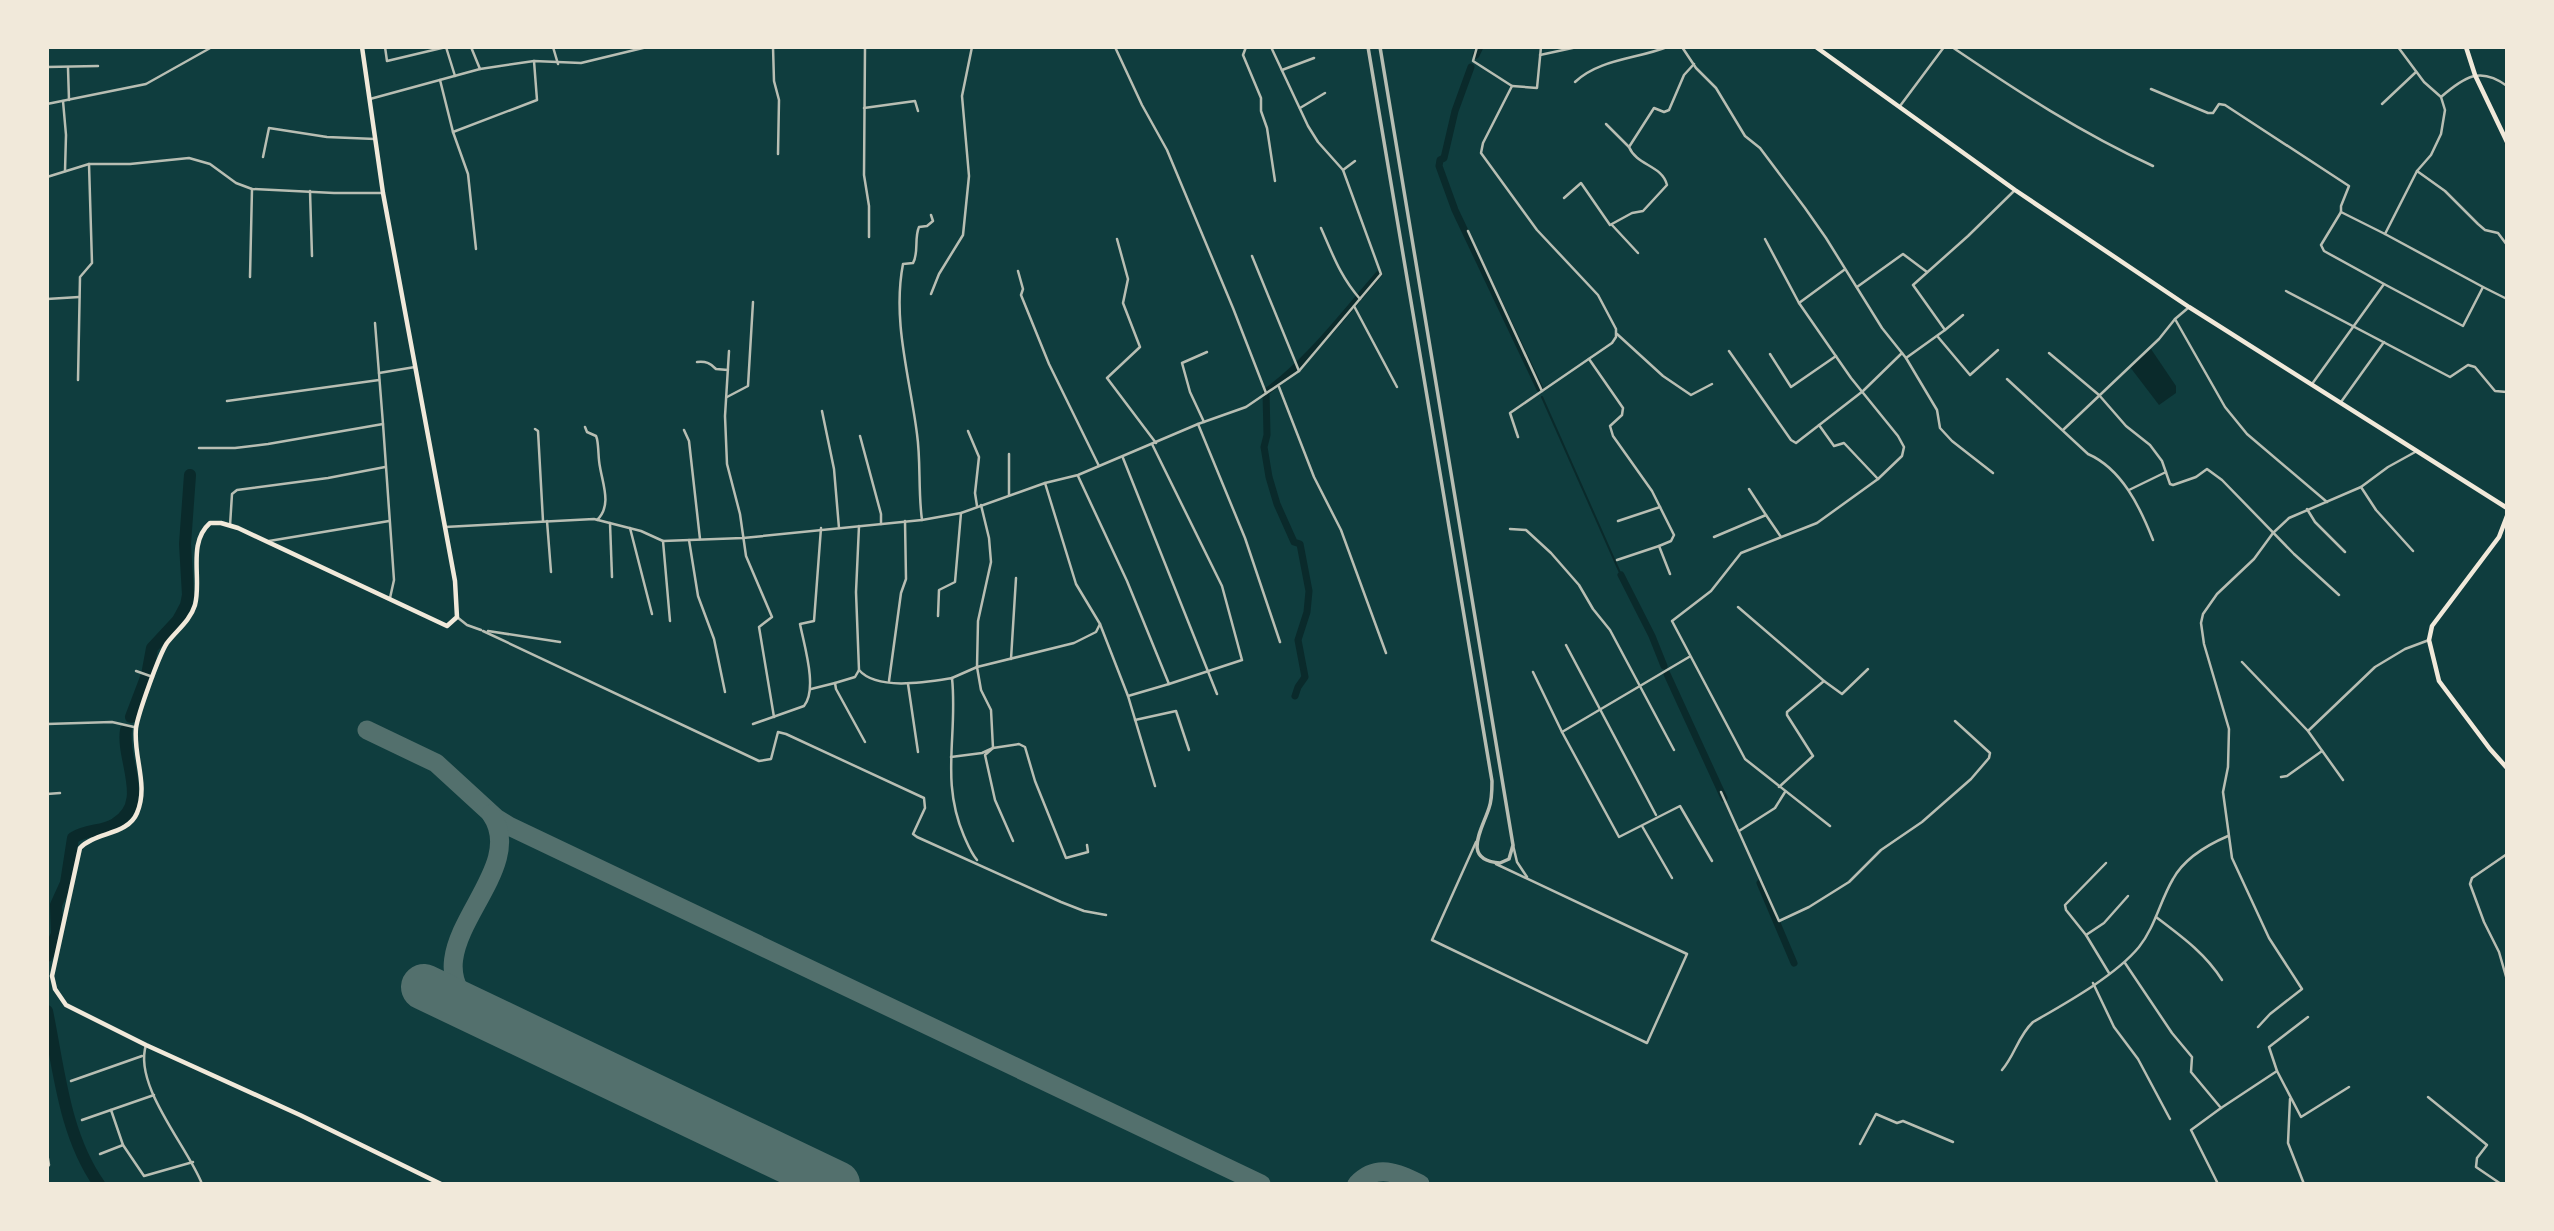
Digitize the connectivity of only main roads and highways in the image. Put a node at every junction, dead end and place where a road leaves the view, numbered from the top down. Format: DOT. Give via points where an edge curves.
graph roads {
  1 [pos="362,47"];
  2 [pos="1816,47"];
  3 [pos="2466,47"];
  4 [pos="2507,142"];
  5 [pos="2507,508"];
  6 [pos="2507,516"];
  7 [pos="2507,768"];
  8 [pos="442,1184"];
  1 -- 8 [label="main road" via="383,192 446,527 457,617 447,626 230,526 209,523 196,557 195,603 190,617 159,659 136,727 142,792 136,816 80,848 52,976 66,1005"];
  2 -- 5 [label="main road" via="2015,190 2189,307"];
  3 -- 4 [label="main road"];
  6 -- 7 [label="main road" via="2499,537 2432,626 2429,640 2438,681"];
}
